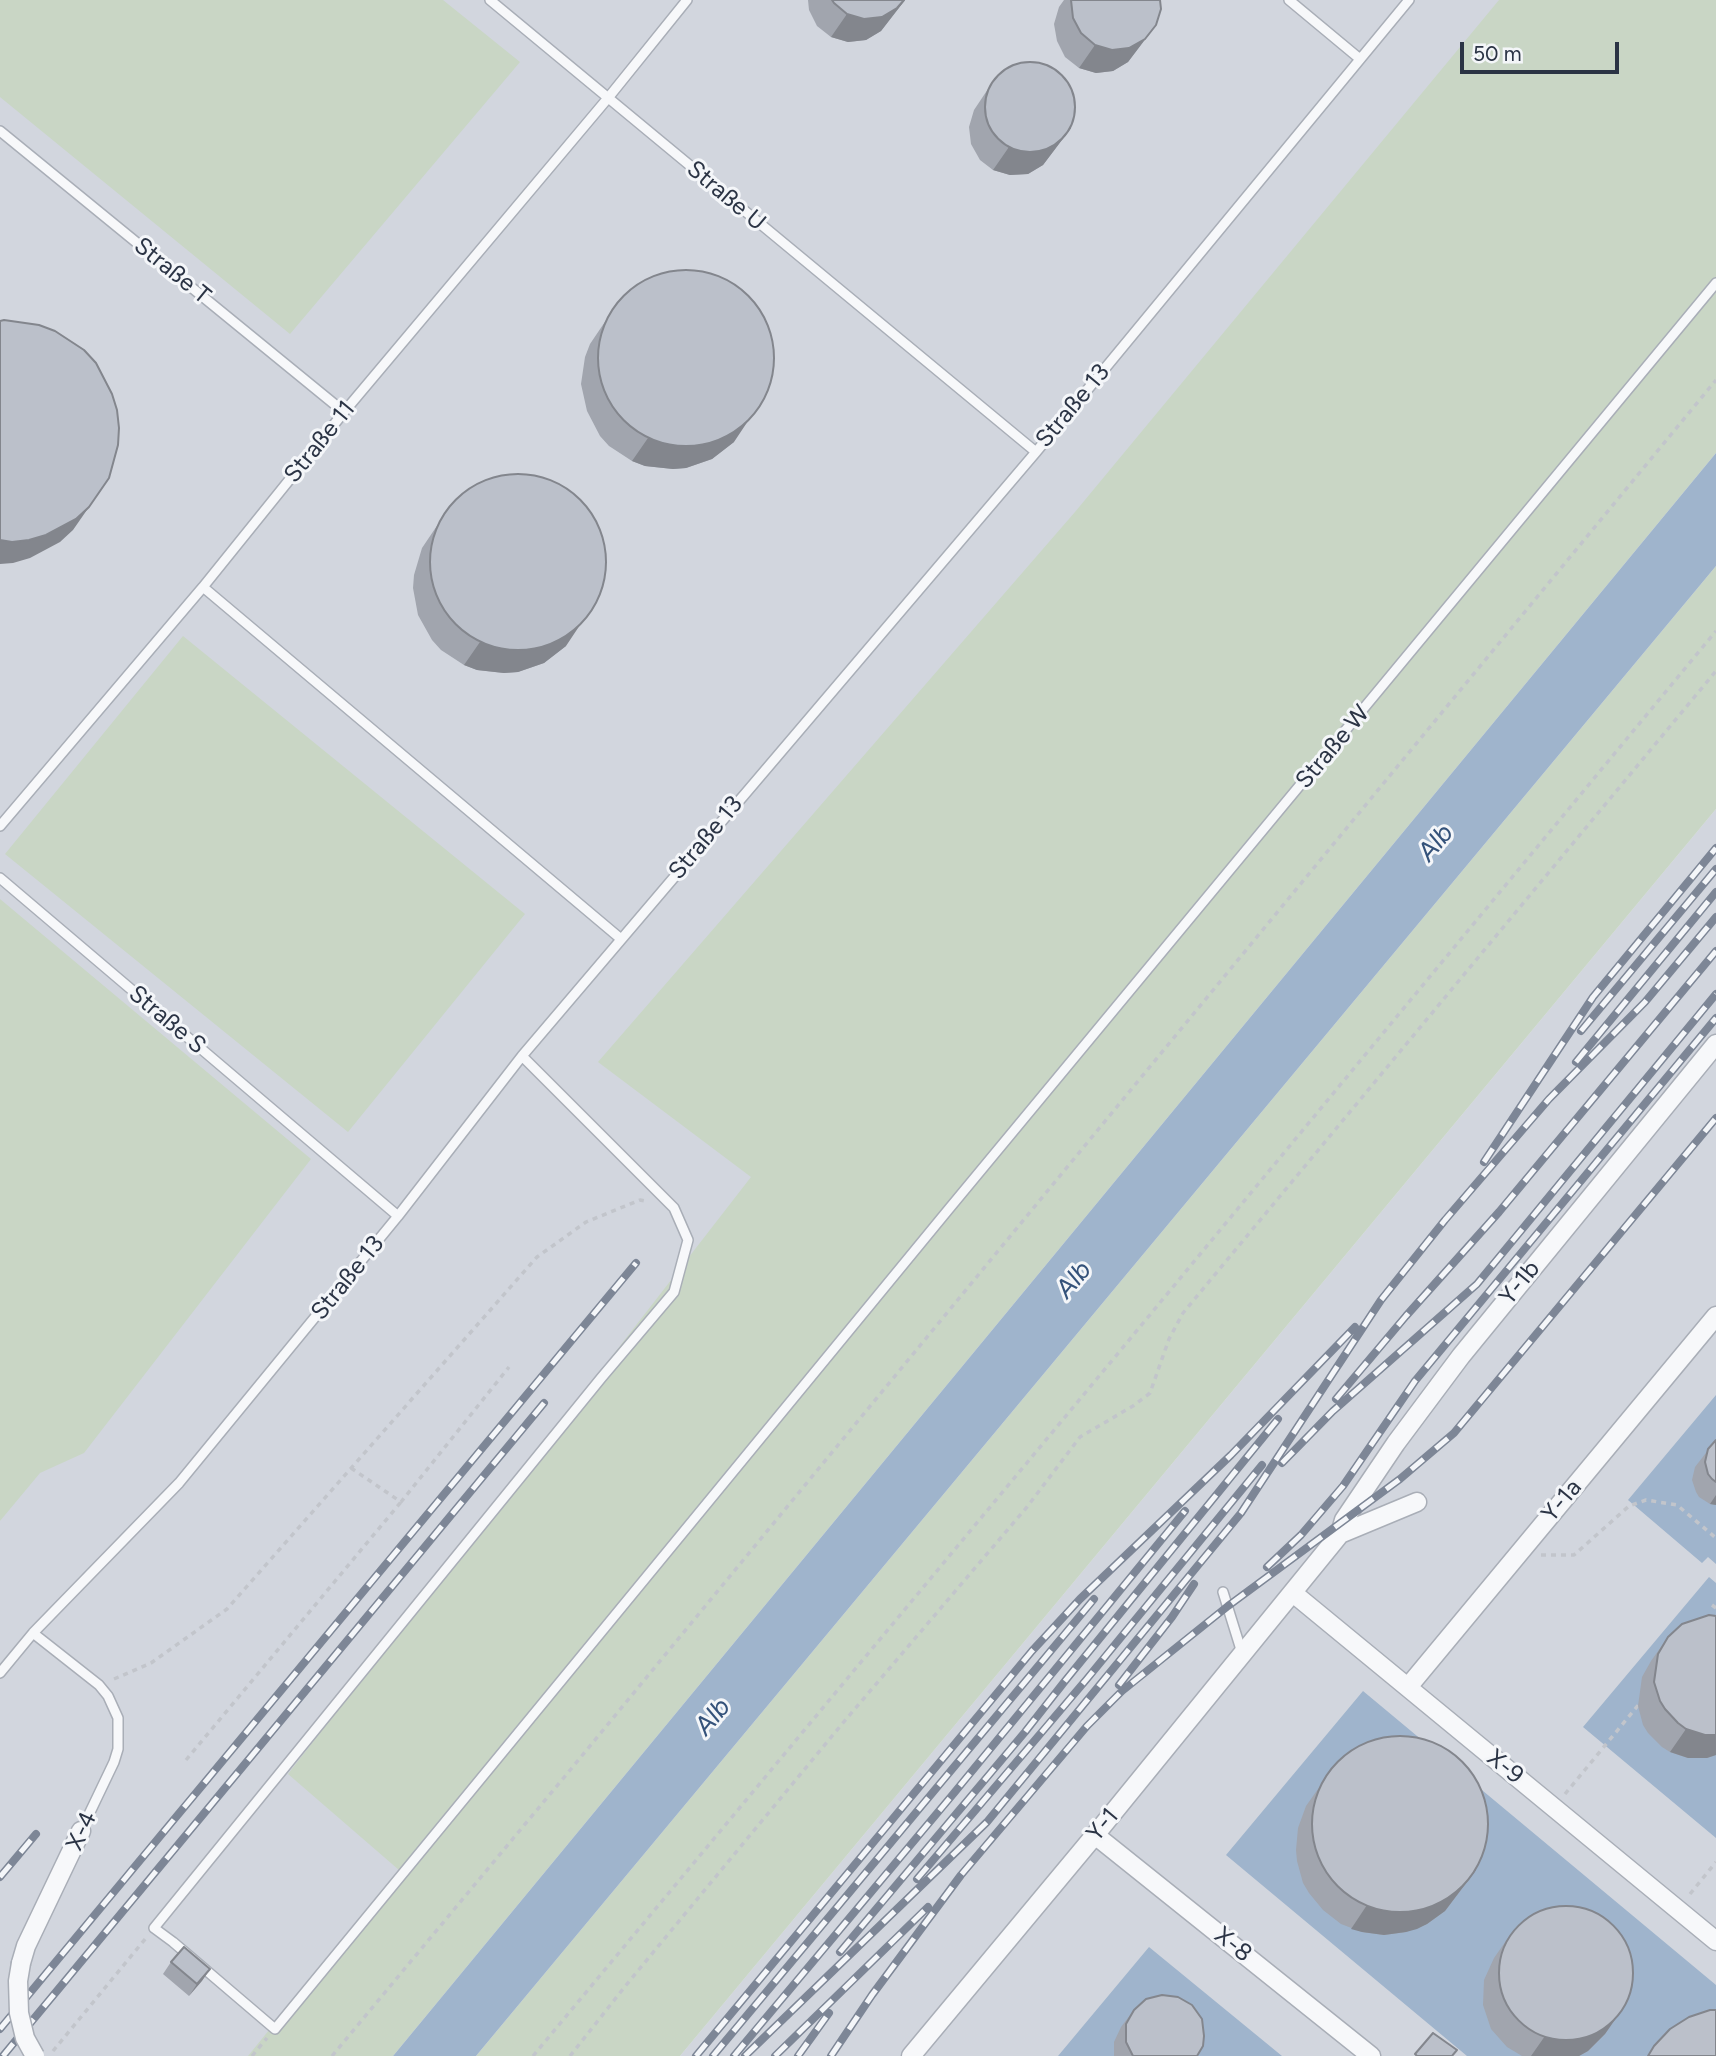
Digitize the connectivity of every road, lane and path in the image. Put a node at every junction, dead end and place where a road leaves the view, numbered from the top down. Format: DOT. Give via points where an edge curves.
graph roads {
  1 [pos="490,0"];
  2 [pos="687,0"];
  3 [pos="1289,0"];
  4 [pos="1409,0"];
  5 [pos="1360,59"];
  6 [pos="608,98"];
  7 [pos="0,131"];
  8 [pos="1716,283"];
  9 [pos="1716,380"];
  10 [pos="344,412"];
  11 [pos="1036,452"];
  12 [pos="203,587"];
  13 [pos="1716,631"];
  14 [pos="1716,671"];
  15 [pos="0,826"];
  16 [pos="0,878"];
  17 [pos="621,939"];
  18 [pos="1716,1044"];
  19 [pos="523,1056"];
  20 [pos="674,1208"];
  21 [pos="398,1216"];
  22 [pos="1716,1316"];
  23 [pos="509,1367"];
  24 [pos="351,1468"];
  25 [pos="401,1502"];
  26 [pos="1417,1502"];
  27 [pos="1340,1534"];
  28 [pos="1716,1538"];
  29 [pos="1523,1549"];
  30 [pos="1223,1592"];
  31 [pos="1293,1593"];
  32 [pos="33,1633"];
  33 [pos="1243,1655"];
  34 [pos="0,1673"];
  35 [pos="99,1685"];
  36 [pos="1408,1687"];
  37 [pos="1640,1703"];
  38 [pos="186,1760"];
  39 [pos="1554,1807"];
  40 [pos="82,1831"];
  41 [pos="1095,1835"];
  42 [pos="1716,1861"];
  43 [pos="1678,1910"];
  44 [pos="154,1928"];
  45 [pos="1716,1941"];
  46 [pos="275,2029"];
  47 [pos="35,2056"];
  48 [pos="49,2056"];
  49 [pos="252,2056"];
  50 [pos="332,2056"];
  51 [pos="533,2056"];
  52 [pos="570,2056"];
  53 [pos="911,2056"];
  54 [pos="1371,2056"];
  1 -- 6 [label="lane, Straße U"];
  2 -- 6 [label="lane, Straße 11"];
  3 -- 5 [label="lane"];
  4 -- 5 [label="lane, Straße 13"];
  5 -- 11 [label="lane, Straße 13"];
  6 -- 10 [label="lane, Straße 11"];
  6 -- 11 [label="lane, Straße U"];
  7 -- 10 [label="lane, Straße T"];
  8 -- 46 [label="lane, Straße W"];
  9 -- 50 [label="path"];
  10 -- 12 [label="lane, Straße 11"];
  11 -- 17 [label="lane, Straße 13"];
  12 -- 15 [label="lane, Straße 11"];
  12 -- 17 [label="lane"];
  13 -- 51 [label="path"];
  14 -- 52 [label="path" via="1183,1313 1150,1393 1080,1437 1027,1507"];
  16 -- 21 [label="lane, Straße S"];
  17 -- 19 [label="lane, Straße 13"];
  18 -- 27 [label="street, Y-1b" via="1461,1356 1396,1443 1344,1520"];
  19 -- 20 [label="lane"];
  19 -- 21 [label="lane, Straße 13"];
  20 -- 24 [label="path" via="640,1200 586,1222 537,1257"];
  20 -- 44 [label="lane" via="688,1240 674,1292"];
  21 -- 32 [label="lane, Straße 13" via="179,1483"];
  22 -- 29 [label="street, Y-1a"];
  23 -- 25 [label="path"];
  24 -- 25 [label="path"];
  24 -- 35 [label="path" via="227,1609 150,1664"];
  25 -- 38 [label="path"];
  26 -- 27 [label="street, Y-1b"];
  27 -- 31 [label="street, Y-1b"];
  28 -- 29 [label="path" via="1677,1505 1646,1500 1629,1506 1574,1555 1540,1555"];
  29 -- 36 [label="street, Y-1a"];
  30 -- 33 [label="lane"];
  31 -- 33 [label="street, Y-1"];
  31 -- 36 [label="street, X-9"];
  32 -- 34 [label="lane, Straße 13"];
  32 -- 35 [label="lane, X-4"];
  33 -- 41 [label="street, Y-1"];
  35 -- 40 [label="lane, X-4" via="116,1711 118,1749"];
  36 -- 39 [label="street, X-9"];
  37 -- 39 [label="path"];
  39 -- 43 [label="street, X-9"];
  40 -- 47 [label="street, X-4, bridge" via="21,1964 19,2013"];
  41 -- 53 [label="street, Y-1"];
  41 -- 54 [label="street, X-8"];
  42 -- 43 [label="path"];
  43 -- 45 [label="street, X-9"];
  44 -- 46 [label="lane"];
  44 -- 48 [label="path"];
  46 -- 49 [label="path"];
}
